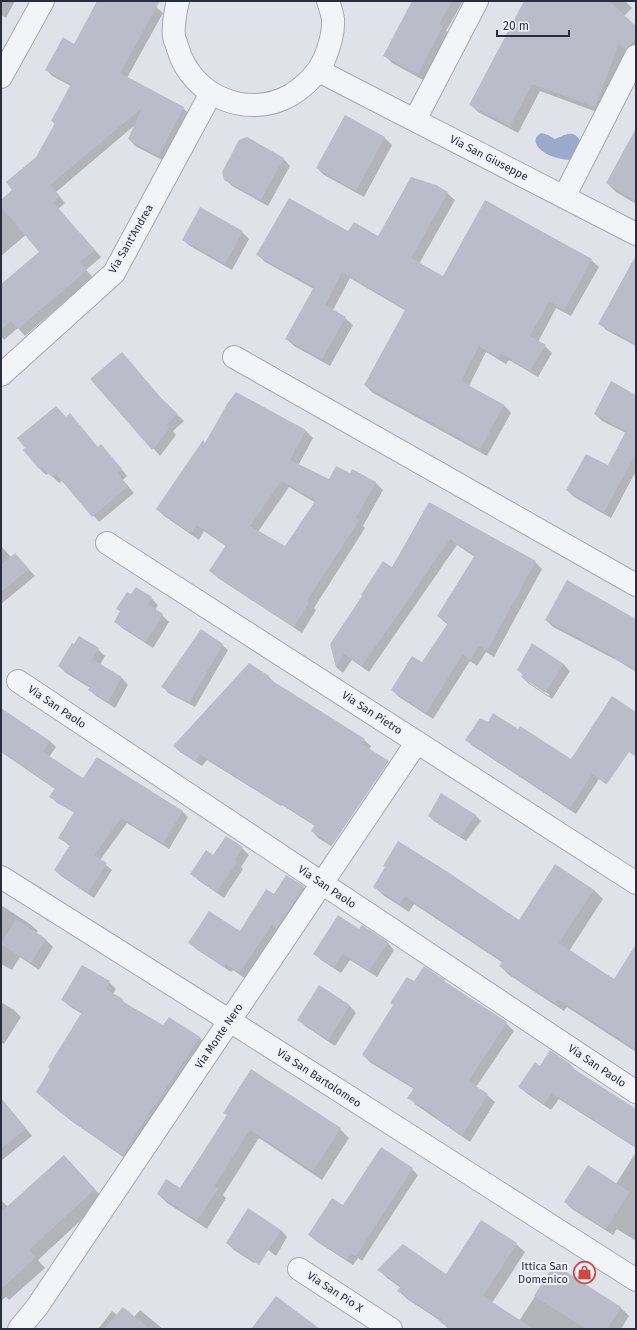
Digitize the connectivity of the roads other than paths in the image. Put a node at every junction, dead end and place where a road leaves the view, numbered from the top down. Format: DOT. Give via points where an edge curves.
graph roads {
  1 [pos="43,1"];
  2 [pos="178,1"];
  3 [pos="328,1"];
  4 [pos="477,1"];
  5 [pos="636,56"];
  6 [pos="319,71"];
  7 [pos="1,76"];
  8 [pos="211,93"];
  9 [pos="415,120"];
  10 [pos="564,196"];
  11 [pos="636,234"];
  12 [pos="234,357"];
  13 [pos="1,375"];
  14 [pos="107,543"];
  15 [pos="636,584"];
  16 [pos="18,681"];
  17 [pos="418,742"];
  18 [pos="1,877"];
  19 [pos="322,883"];
  20 [pos="636,883"];
  21 [pos="230,1021"];
  22 [pos="636,1092"];
  23 [pos="299,1269"];
  24 [pos="636,1280"];
  25 [pos="365,1322"];
  26 [pos="19,1329"];
  27 [pos="390,1329"];
  1 -- 7 [label="street"];
  2 -- 8 [label="street" via="174,15 174,38 181,60 193,78"];
  3 -- 6 [label="street" via="333,19 330,46"];
  4 -- 9 [label="street"];
  5 -- 10 [label="street"];
  6 -- 8 [label="street" via="302,88 281,100 257,105 233,103"];
  6 -- 9 [label="street, Via San Giuseppe"];
  8 -- 13 [label="street, Via Sant'Andrea" via="114,273"];
  9 -- 10 [label="street, Via San Giuseppe"];
  10 -- 11 [label="street, Via San Giuseppe"];
  12 -- 15 [label="street"];
  14 -- 17 [label="street, Via San Pietro"];
  16 -- 19 [label="street, Via San Paolo"];
  17 -- 19 [label="street, Via Monte Nero"];
  17 -- 20 [label="street, Via San Pietro"];
  18 -- 21 [label="street, Via San Bartolomeo"];
  19 -- 21 [label="street, Via Monte Nero"];
  19 -- 22 [label="street, Via San Paolo"];
  21 -- 24 [label="street, Via San Bartolomeo"];
  21 -- 26 [label="street, Via Monte Nero" via="37,1307"];
  23 -- 25 [label="street, Via San Pio X"];
  25 -- 27 [label="street, Via San Pio X"];
}
